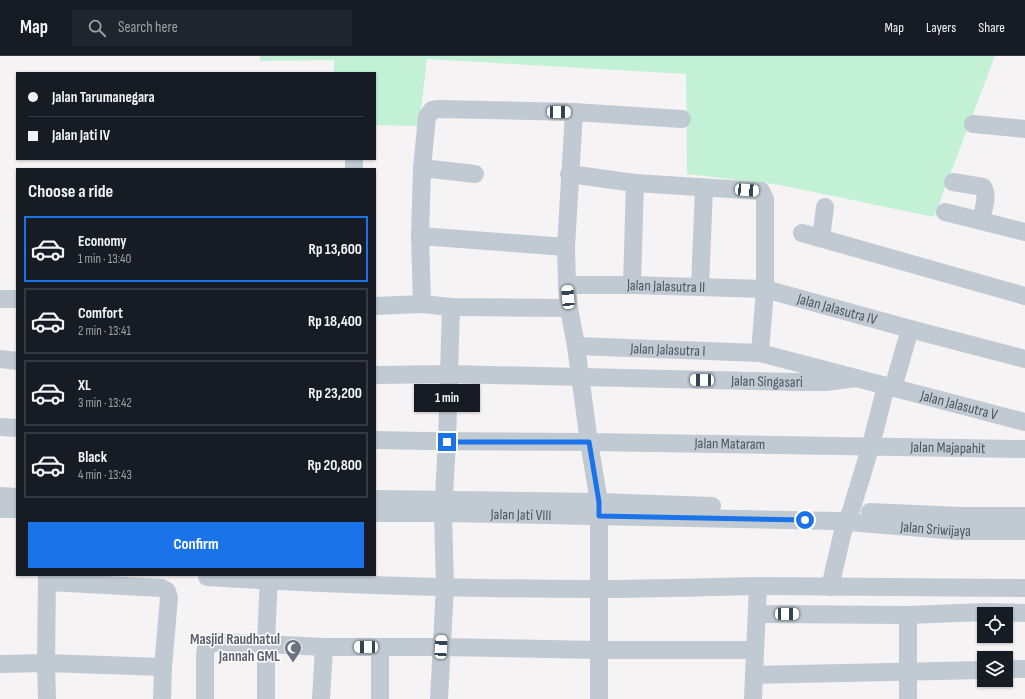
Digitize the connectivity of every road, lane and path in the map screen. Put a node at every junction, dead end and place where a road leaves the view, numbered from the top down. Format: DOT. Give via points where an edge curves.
graph roads {
  1 [pos="574,112"];
  2 [pos="682,118"];
  3 [pos="973,124"];
  4 [pos="1025,129"];
  5 [pos="422,168"];
  6 [pos="475,174"];
  7 [pos="569,174"];
  8 [pos="953,182"];
  9 [pos="635,183"];
  10 [pos="704,188"];
  11 [pos="825,207"];
  12 [pos="945,212"];
  13 [pos="981,220"];
  14 [pos="1025,232"];
  15 [pos="802,233"];
  16 [pos="420,236"];
  17 [pos="821,238"];
  18 [pos="566,247"];
  19 [pos="567,285"];
  20 [pos="632,285"];
  21 [pos="700,287"];
  22 [pos="766,289"];
  23 [pos="1025,296"];
  24 [pos="0,299"];
  25 [pos="16,299"];
  26 [pos="422,304"];
  27 [pos="376,306"];
  28 [pos="451,307"];
  29 [pos="568,308"];
  30 [pos="910,330"];
  31 [pos="576,346"];
  32 [pos="760,353"];
  33 [pos="0,359"];
  34 [pos="1025,359"];
  35 [pos="16,361"];
  36 [pos="450,374"];
  37 [pos="376,375"];
  38 [pos="580,377"];
  39 [pos="856,378"];
  40 [pos="889,387"];
  41 [pos="1025,422"];
  42 [pos="0,427"];
  43 [pos="16,428"];
  44 [pos="376,440"];
  45 [pos="447,442"];
  46 [pos="589,442"];
  47 [pos="871,445"];
  48 [pos="1025,449"];
  49 [pos="0,496"];
  50 [pos="16,496"];
  51 [pos="376,499"];
  52 [pos="444,506"];
  53 [pos="0,509"];
  54 [pos="16,509"];
  55 [pos="599,509"];
  56 [pos="376,513"];
  57 [pos="849,516"];
  58 [pos="1025,516"];
  59 [pos="1025,531"];
  60 [pos="207,577"];
  61 [pos="47,578"];
  62 [pos="269,578"];
  63 [pos="445,586"];
  64 [pos="758,586"];
  65 [pos="830,587"];
  66 [pos="1025,588"];
  67 [pos="598,589"];
  68 [pos="1025,613"];
  69 [pos="757,614"];
  70 [pos="908,615"];
  71 [pos="266,643"];
  72 [pos="324,647"];
  73 [pos="380,647"];
  74 [pos="441,647"];
  75 [pos="599,650"];
  76 [pos="755,650"];
  77 [pos="46,663"];
  78 [pos="0,664"];
  79 [pos="163,666"];
  80 [pos="1025,669"];
  81 [pos="977,670"];
  82 [pos="1013,670"];
  83 [pos="907,672"];
  84 [pos="755,676"];
  85 [pos="47,699"];
  86 [pos="162,699"];
  87 [pos="206,699"];
  88 [pos="266,699"];
  89 [pos="322,699"];
  90 [pos="380,699"];
  91 [pos="439,699"];
  92 [pos="599,699"];
  93 [pos="753,699"];
  94 [pos="908,699"];
  1 -- 2 [label="street"];
  1 -- 5 [label="street" via="432,110 427,117"];
  1 -- 7 [label="street"];
  3 -- 4 [label="street"];
  5 -- 6 [label="street"];
  5 -- 16 [label="street"];
  7 -- 9 [label="street"];
  7 -- 18 [label="street"];
  8 -- 13 [label="street" via="980,185 986,190"];
  9 -- 10 [label="street"];
  9 -- 20 [label="street"];
  10 -- 21 [label="street"];
  10 -- 22 [label="street" via="762,191 765,199"];
  11 -- 17 [label="street"];
  12 -- 13 [label="street"];
  13 -- 14 [label="street"];
  15 -- 17 [label="street"];
  16 -- 18 [label="street"];
  16 -- 26 [label="street"];
  17 -- 23 [label="street"];
  18 -- 19 [label="street"];
  19 -- 20 [label="street, Jalan Jalasutra II"];
  19 -- 29 [label="street"];
  20 -- 21 [label="street, Jalan Jalasutra II"];
  21 -- 22 [label="street, Jalan Jalasutra II"];
  22 -- 30 [label="street, Jalan Jalasutra IV"];
  22 -- 32 [label="street"];
  24 -- 25 [label="street"];
  26 -- 27 [label="street"];
  26 -- 28 [label="street"];
  28 -- 29 [label="street"];
  28 -- 36 [label="street"];
  29 -- 31 [label="street"];
  30 -- 34 [label="street, Jalan Jalasutra IV"];
  30 -- 40 [label="street"];
  31 -- 32 [label="street, Jalan Jalasutra I"];
  31 -- 38 [label="street"];
  32 -- 39 [label="street, Jalan Jalasutra I"];
  33 -- 35 [label="street"];
  36 -- 37 [label="street, Jalan Singasari"];
  36 -- 38 [label="street, Jalan Singasari"];
  36 -- 45 [label="street"];
  38 -- 39 [label="street, Jalan Singasari" via="803,382"];
  38 -- 46 [label="street"];
  39 -- 40 [label="street, Jalan Jalasutra V"];
  40 -- 41 [label="street, Jalan Jalasutra V"];
  40 -- 47 [label="street"];
  42 -- 43 [label="street"];
  44 -- 45 [label="street, Jalan Mataram"];
  45 -- 46 [label="street, Jalan Mataram"];
  45 -- 52 [label="street"];
  46 -- 47 [label="street, Jalan Mataram"];
  46 -- 55 [label="street"];
  47 -- 48 [label="street, Jalan Majapahit"];
  47 -- 57 [label="street"];
  49 -- 50 [label="street"];
  51 -- 52 [label="street"];
  52 -- 55 [label="street, Jalan Jati VIII"];
  52 -- 56 [label="street"];
  52 -- 63 [label="street"];
  53 -- 54 [label="street"];
  55 -- 57 [label="street, Jalan Jati VIII"];
  55 -- 67 [label="street"];
  57 -- 58 [label="street, Jalan Sriwijaya"];
  57 -- 59 [label="street, Jalan Sriwijaya" via="958,531"];
  57 -- 65 [label="street"];
  60 -- 62 [label="street"];
  61 -- 77 [label="street"];
  61 -- 79 [label="street" via="162,588 167,591 170,598"];
  62 -- 63 [label="street"];
  62 -- 71 [label="street"];
  63 -- 67 [label="street"];
  63 -- 74 [label="street"];
  64 -- 65 [label="street"];
  64 -- 67 [label="street"];
  64 -- 69 [label="street"];
  65 -- 66 [label="street"];
  67 -- 75 [label="street"];
  68 -- 70 [label="street"];
  69 -- 70 [label="street"];
  69 -- 76 [label="street"];
  70 -- 83 [label="street"];
  71 -- 72 [label="street"];
  71 -- 87 [label="street" via="221,642 208,645 205,656"];
  71 -- 88 [label="street"];
  72 -- 73 [label="street"];
  72 -- 89 [label="street"];
  73 -- 74 [label="street"];
  73 -- 90 [label="street"];
  74 -- 75 [label="street"];
  74 -- 91 [label="street"];
  75 -- 76 [label="street"];
  75 -- 92 [label="street"];
  76 -- 84 [label="street"];
  77 -- 78 [label="street"];
  77 -- 79 [label="street"];
  77 -- 85 [label="street"];
  79 -- 86 [label="street"];
  80 -- 82 [label="street"];
  81 -- 83 [label="street"];
  83 -- 84 [label="street"];
  83 -- 94 [label="street"];
  84 -- 93 [label="street"];
}
